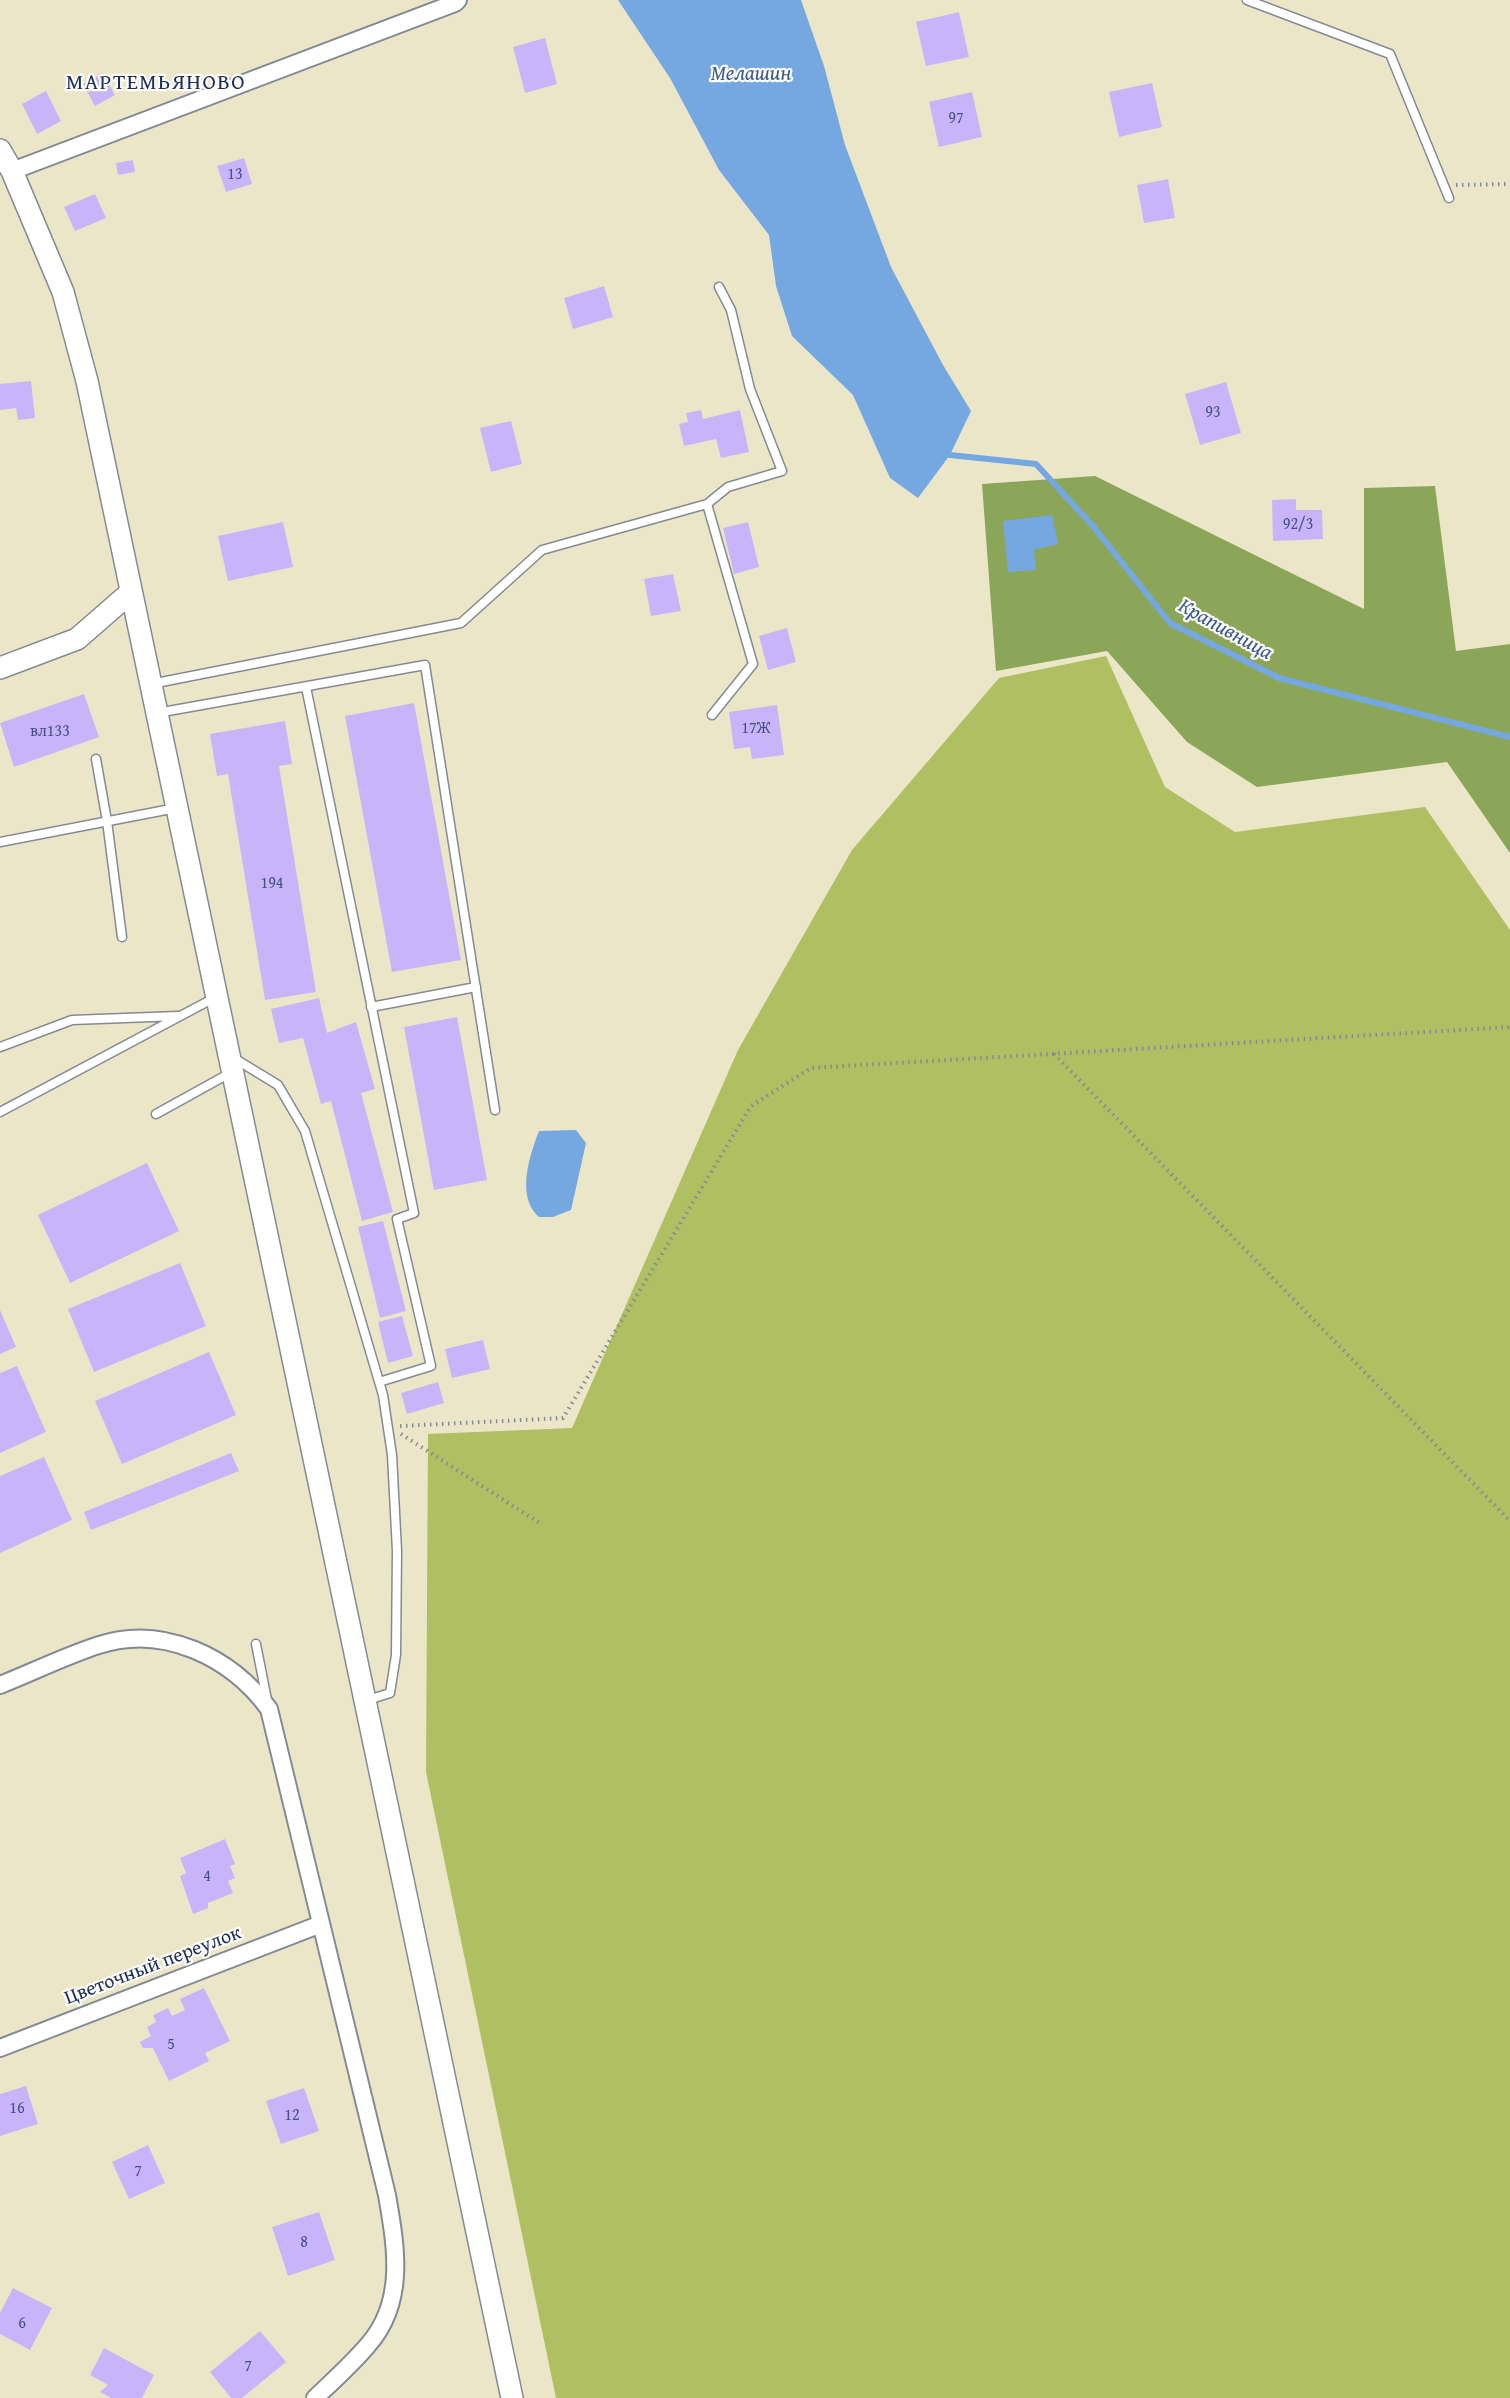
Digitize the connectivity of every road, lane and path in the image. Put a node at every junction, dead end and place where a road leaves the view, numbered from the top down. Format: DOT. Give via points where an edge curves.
graph roads {
  1 [pos="458,0"];
  2 [pos="1247,0"];
  3 [pos="0,150"];
  4 [pos="12,171"];
  5 [pos="1510,184"];
  6 [pos="1443,185"];
  7 [pos="1449,198"];
  8 [pos="719,287"];
  9 [pos="707,504"];
  10 [pos="131,592"];
  11 [pos="0,668"];
  12 [pos="151,684"];
  13 [pos="306,687"];
  14 [pos="157,714"];
  15 [pos="712,715"];
  16 [pos="96,759"];
  17 [pos="176,808"];
  18 [pos="107,821"];
  19 [pos="0,842"];
  20 [pos="122,937"];
  21 [pos="476,987"];
  22 [pos="217,997"];
  23 [pos="371,1006"];
  24 [pos="181,1015"];
  25 [pos="1510,1027"];
  26 [pos="0,1047"];
  27 [pos="1053,1054"];
  28 [pos="231,1063"];
  29 [pos="495,1110"];
  30 [pos="0,1112"];
  31 [pos="156,1114"];
  32 [pos="379,1382"];
  33 [pos="388,1426"];
  34 [pos="1510,1521"];
  35 [pos="541,1524"];
  36 [pos="256,1644"];
  37 [pos="0,1685"];
  38 [pos="365,1701"];
  39 [pos="268,1709"];
  40 [pos="321,1924"];
  41 [pos="0,2048"];
  42 [pos="315,2398"];
  43 [pos="512,2398"];
  1 -- 4 [label="street"];
  2 -- 6 [label="lane" via="1390,54"];
  3 -- 4 [label="street"];
  4 -- 10 [label="street" via="63,292 87,381"];
  5 -- 6 [label="path"];
  6 -- 7 [label="lane"];
  8 -- 9 [label="lane" via="731,310 750,389 782,471 728,487"];
  9 -- 12 [label="lane" via="542,550 461,624"];
  9 -- 15 [label="lane" via="753,664"];
  10 -- 11 [label="street" via="77,639"];
  10 -- 12 [label="street"];
  12 -- 14 [label="street"];
  13 -- 14 [label="lane"];
  13 -- 21 [label="lane" via="425,665"];
  13 -- 23 [label="lane"];
  14 -- 17 [label="street"];
  16 -- 18 [label="lane"];
  17 -- 18 [label="lane"];
  17 -- 22 [label="street"];
  18 -- 19 [label="lane"];
  18 -- 20 [label="lane"];
  21 -- 23 [label="lane"];
  21 -- 29 [label="lane"];
  22 -- 24 [label="lane"];
  22 -- 28 [label="street"];
  23 -- 32 [label="lane" via="414,1213 397,1219 431,1366"];
  24 -- 26 [label="lane" via="72,1020"];
  24 -- 30 [label="lane"];
  25 -- 27 [label="path"];
  27 -- 33 [label="path" via="811,1068 751,1106 563,1418"];
  27 -- 34 [label="path"];
  28 -- 31 [label="lane"];
  28 -- 32 [label="lane" via="278,1085 305,1131"];
  28 -- 38 [label="street"];
  32 -- 33 [label="lane"];
  33 -- 35 [label="path"];
  33 -- 38 [label="lane" via="397,1551 396,1655 390,1693"];
  36 -- 39 [label="lane"];
  37 -- 39 [label="street" via="99,1644 142,1638 193,1648 216,1660 238,1675"];
  38 -- 43 [label="street"];
  39 -- 40 [label="street"];
  40 -- 41 [label="street, Цветочный переулок"];
  40 -- 42 [label="street" via="387,2195 396,2245 396,2280 389,2312 370,2344"];
}
